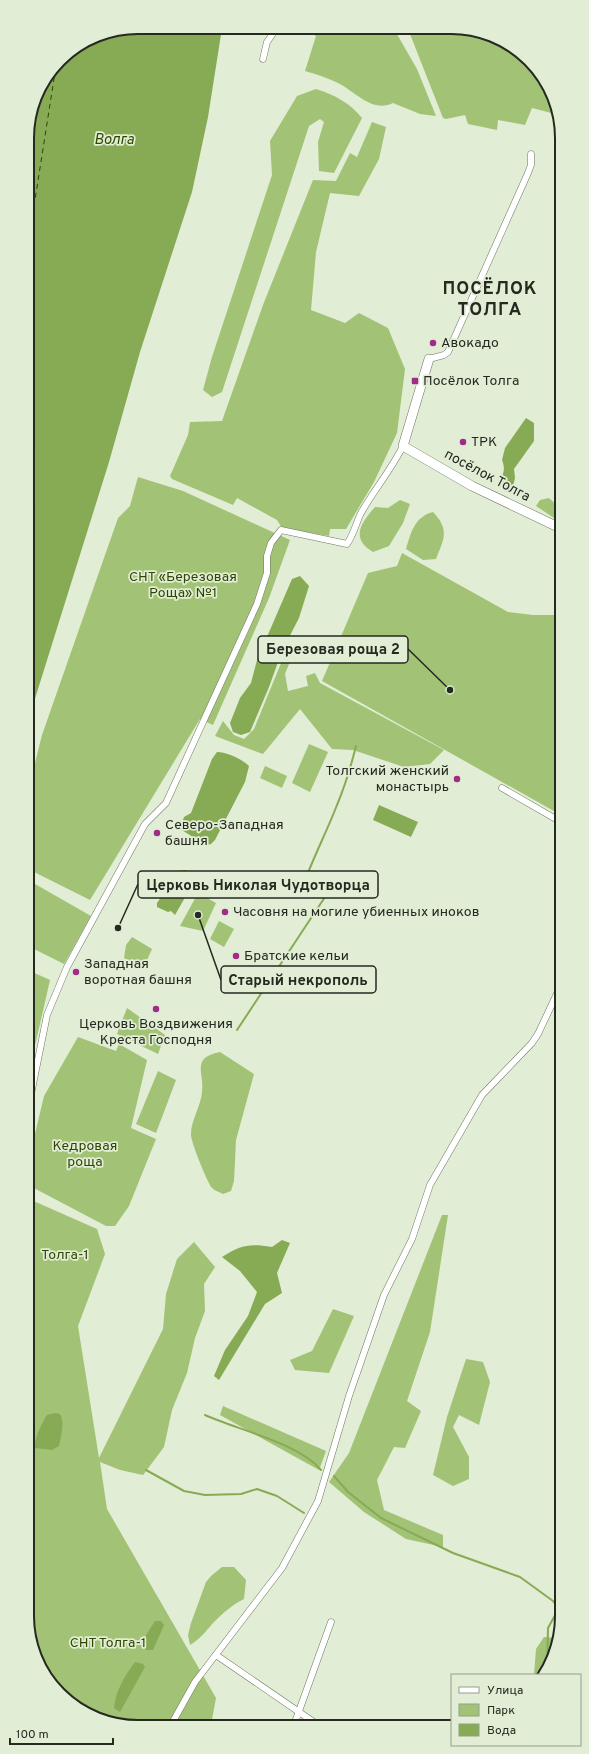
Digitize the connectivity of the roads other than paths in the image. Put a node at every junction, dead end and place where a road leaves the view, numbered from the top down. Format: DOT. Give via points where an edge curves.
graph roads {
  1 [pos="273,34"];
  2 [pos="263,59"];
  3 [pos="530,154"];
  4 [pos="429,359"];
  5 [pos="403,446"];
  6 [pos="555,526"];
  7 [pos="502,788"];
  8 [pos="555,819"];
  9 [pos="555,998"];
  10 [pos="34,1079"];
  11 [pos="330,1622"];
  12 [pos="216,1656"];
  13 [pos="299,1712"];
  14 [pos="175,1720"];
  15 [pos="296,1720"];
  16 [pos="311,1720"];
  1 -- 2 [label="street" via="267,42"];
  3 -- 4 [label="street" via="531,165 528,173 448,352"];
  4 -- 5 [label="street"];
  5 -- 6 [label="street, посёлок Толга" via="472,486"];
  5 -- 10 [label="street" via="361,513 348,544 281,530 273,539 267,556 267,573 257,604 166,803 145,824 67,967 47,1015"];
  7 -- 8 [label="street"];
  9 -- 12 [label="street" via="532,1043 482,1096 430,1185 412,1239 384,1295 349,1396 318,1501 282,1568"];
  11 -- 13 [label="street"];
  12 -- 13 [label="street"];
  12 -- 14 [label="street" via="195,1682"];
  13 -- 15 [label="street"];
  13 -- 16 [label="street"];
}
